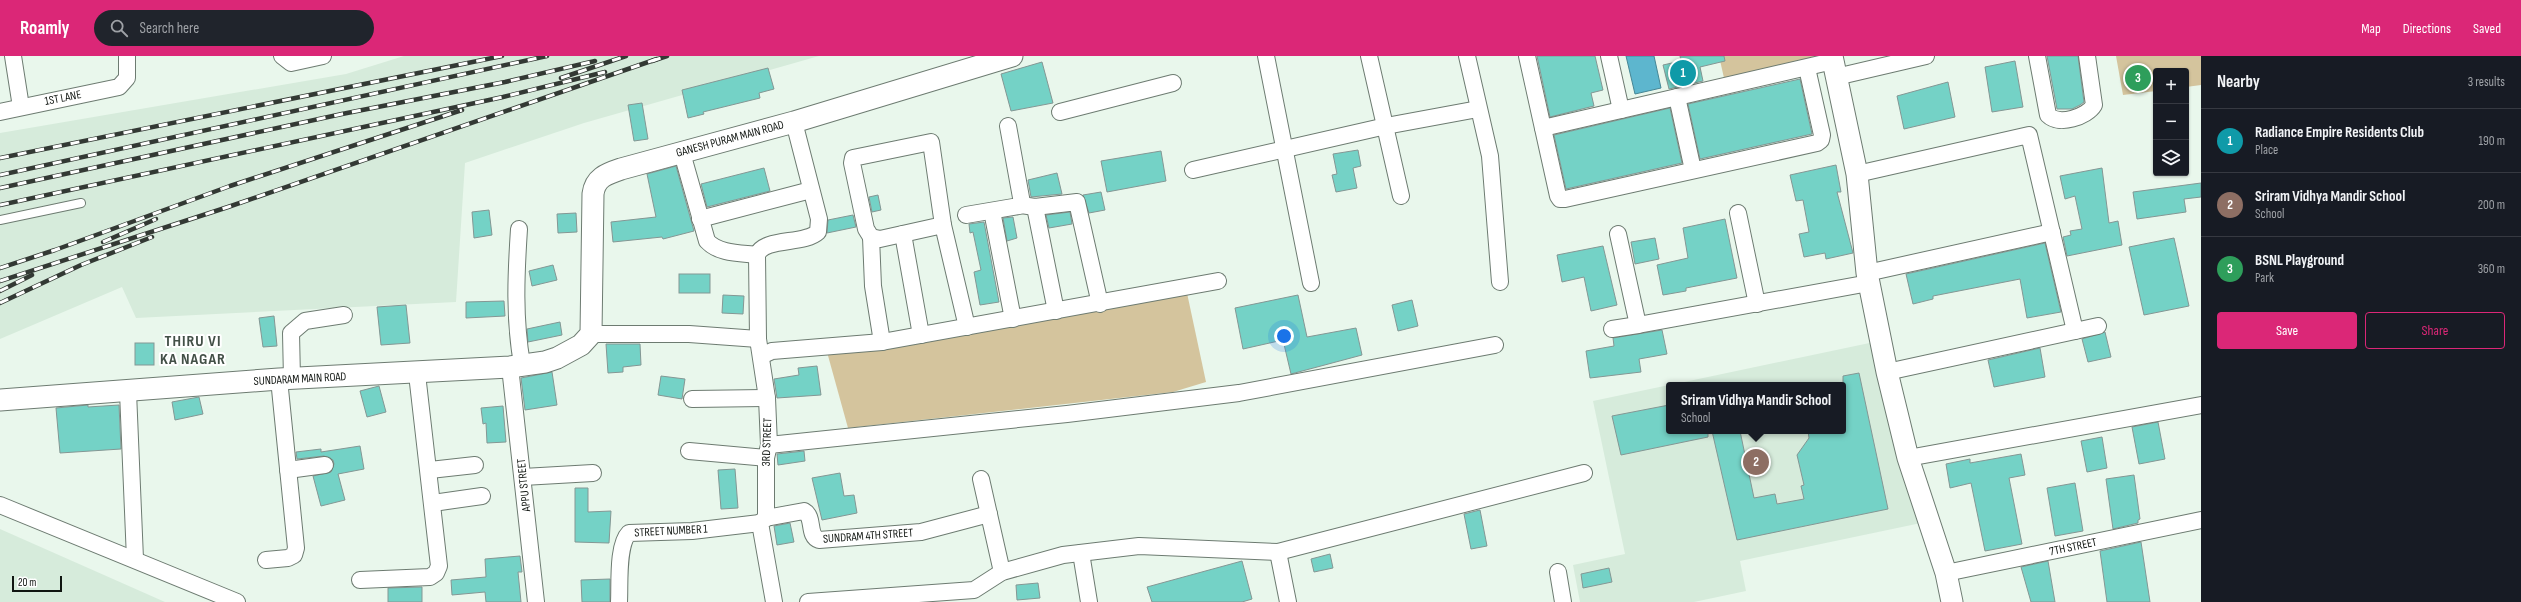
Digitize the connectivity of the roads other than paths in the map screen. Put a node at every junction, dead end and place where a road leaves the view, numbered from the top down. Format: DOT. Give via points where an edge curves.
graph roads {
  1 [pos="13,56"];
  2 [pos="127,56"];
  3 [pos="282,56"];
  4 [pos="323,56"];
  5 [pos="1012,56"];
  6 [pos="1266,56"];
  7 [pos="1369,56"];
  8 [pos="1467,56"];
  9 [pos="1527,56"];
  10 [pos="1609,56"];
  11 [pos="1926,56"];
  12 [pos="2037,56"];
  13 [pos="2087,56"];
  14 [pos="1834,65"];
  15 [pos="1807,68"];
  16 [pos="1174,83"];
  17 [pos="1677,97"];
  18 [pos="21,107"];
  19 [pos="1478,109"];
  20 [pos="1621,110"];
  21 [pos="0,112"];
  22 [pos="1060,112"];
  23 [pos="794,122"];
  24 [pos="1008,126"];
  25 [pos="1386,126"];
  26 [pos="1543,128"];
  27 [pos="1284,149"];
  28 [pos="682,152"];
  29 [pos="1193,170"];
  30 [pos="1693,170"];
  31 [pos="1857,174"];
  32 [pos="811,190"];
  33 [pos="1400,196"];
  34 [pos="80,203"];
  35 [pos="1028,206"];
  36 [pos="992,212"];
  37 [pos="1738,213"];
  38 [pos="966,215"];
  39 [pos="700,219"];
  40 [pos="0,220"];
  41 [pos="944,225"];
  42 [pos="519,229"];
  43 [pos="2052,232"];
  44 [pos="903,234"];
  45 [pos="1618,234"];
  46 [pos="871,237"];
  47 [pos="757,255"];
  48 [pos="1868,278"];
  49 [pos="1218,281"];
  50 [pos="1500,282"];
  51 [pos="1311,283"];
  52 [pos="1100,304"];
  53 [pos="1757,304"];
  54 [pos="1056,311"];
  55 [pos="344,315"];
  56 [pos="1013,319"];
  57 [pos="1638,325"];
  58 [pos="2098,326"];
  59 [pos="967,327"];
  60 [pos="1612,329"];
  61 [pos="2075,331"];
  62 [pos="590,334"];
  63 [pos="921,335"];
  64 [pos="758,339"];
  65 [pos="882,342"];
  66 [pos="1496,345"];
  67 [pos="761,356"];
  68 [pos="516,366"];
  69 [pos="1887,372"];
  70 [pos="417,374"];
  71 [pos="285,379"];
  72 [pos="128,392"];
  73 [pos="767,398"];
  74 [pos="692,399"];
  75 [pos="0,400"];
  76 [pos="2201,405"];
  77 [pos="690,451"];
  78 [pos="767,452"];
  79 [pos="1908,458"];
  80 [pos="325,465"];
  81 [pos="474,465"];
  82 [pos="288,470"];
  83 [pos="430,470"];
  84 [pos="593,473"];
  85 [pos="1584,473"];
  86 [pos="523,477"];
  87 [pos="981,479"];
  88 [pos="482,496"];
  89 [pos="433,503"];
  90 [pos="0,505"];
  91 [pos="989,514"];
  92 [pos="763,520"];
  93 [pos="2201,520"];
  94 [pos="1278,552"];
  95 [pos="1081,553"];
  96 [pos="135,559"];
  97 [pos="266,560"];
  98 [pos="1002,572"];
  99 [pos="1558,572"];
  100 [pos="1946,573"];
  101 [pos="360,580"];
  102 [pos="976,596"];
  103 [pos="237,602"];
  104 [pos="536,602"];
  105 [pos="620,602"];
  106 [pos="774,602"];
  107 [pos="808,602"];
  108 [pos="1089,602"];
  109 [pos="1288,602"];
  110 [pos="1564,602"];
  111 [pos="1952,602"];
  1 -- 18 [label="street"];
  2 -- 18 [label="street, 1ST LANE" via="125,82 119,87"];
  3 -- 4 [label="street" via="291,62"];
  5 -- 23 [label="street, GANESH PURAM MAIN ROAD"];
  6 -- 27 [label="street"];
  7 -- 25 [label="street"];
  8 -- 19 [label="street"];
  9 -- 26 [label="street"];
  10 -- 20 [label="street"];
  11 -- 14 [label="street"];
  12 -- 13 [label="street" via="2048,115 2060,121 2084,115 2094,105"];
  14 -- 15 [label="street"];
  14 -- 31 [label="street"];
  15 -- 17 [label="street"];
  15 -- 30 [label="street" via="1821,140"];
  16 -- 22 [label="street"];
  17 -- 20 [label="street"];
  17 -- 30 [label="street"];
  18 -- 21 [label="street, 1ST LANE"];
  19 -- 25 [label="street"];
  19 -- 50 [label="street" via="1490,156"];
  20 -- 26 [label="street"];
  23 -- 28 [label="street, GANESH PURAM MAIN ROAD"];
  23 -- 32 [label="street"];
  24 -- 35 [label="street" via="1022,201"];
  25 -- 27 [label="street"];
  25 -- 33 [label="street"];
  26 -- 30 [label="street" via="1560,199"];
  27 -- 29 [label="street"];
  27 -- 51 [label="street"];
  28 -- 39 [label="street"];
  28 -- 62 [label="street, GANESH PURAM MAIN ROAD" via="611,173 594,185"];
  31 -- 43 [label="street" via="2030,135"];
  31 -- 48 [label="street"];
  32 -- 39 [label="street"];
  32 -- 47 [label="street" via="819,219 818,232 810,237 765,247"];
  34 -- 40 [label="lane"];
  35 -- 36 [label="street"];
  35 -- 52 [label="street" via="1077,202"];
  35 -- 54 [label="street"];
  36 -- 38 [label="street"];
  36 -- 56 [label="street"];
  37 -- 53 [label="street"];
  39 -- 47 [label="street" via="707,241 713,247"];
  41 -- 44 [label="street"];
  41 -- 46 [label="street" via="931,142 853,158 866,228"];
  41 -- 59 [label="street"];
  42 -- 68 [label="street, APPU STREET" via="515,294"];
  43 -- 48 [label="street"];
  43 -- 61 [label="street"];
  44 -- 46 [label="street" via="880,239"];
  44 -- 63 [label="street"];
  45 -- 57 [label="street"];
  46 -- 65 [label="street" via="873,286"];
  47 -- 64 [label="street, 3RD STREET"];
  48 -- 53 [label="street"];
  48 -- 69 [label="street"];
  49 -- 52 [label="street"];
  52 -- 54 [label="street"];
  53 -- 57 [label="street"];
  54 -- 56 [label="street"];
  55 -- 71 [label="street" via="305,320 291,333"];
  56 -- 59 [label="street"];
  57 -- 60 [label="street"];
  58 -- 61 [label="street"];
  59 -- 63 [label="street"];
  61 -- 69 [label="street"];
  62 -- 64 [label="street" via="688,334"];
  62 -- 68 [label="street, SUNDARAM MAIN ROAD" via="581,345 557,358"];
  63 -- 65 [label="street"];
  64 -- 67 [label="street, 3RD STREET"];
  65 -- 67 [label="street" via="772,351"];
  66 -- 78 [label="street" via="1239,393"];
  67 -- 73 [label="street, 3RD STREET"];
  68 -- 70 [label="street, SUNDARAM MAIN ROAD"];
  68 -- 86 [label="street, APPU STREET"];
  69 -- 79 [label="street"];
  70 -- 71 [label="street, SUNDARAM MAIN ROAD"];
  70 -- 83 [label="street"];
  71 -- 72 [label="street, SUNDARAM MAIN ROAD"];
  71 -- 82 [label="street"];
  72 -- 75 [label="street, SUNDARAM MAIN ROAD"];
  72 -- 96 [label="street"];
  73 -- 74 [label="street"];
  73 -- 78 [label="street, 3RD STREET"];
  76 -- 79 [label="street"];
  77 -- 78 [label="street"];
  78 -- 92 [label="street, 3RD STREET"];
  79 -- 100 [label="street"];
  80 -- 82 [label="street"];
  81 -- 83 [label="street"];
  82 -- 97 [label="street" via="296,548 294,555 288,558"];
  83 -- 89 [label="street"];
  84 -- 86 [label="street"];
  85 -- 94 [label="street"];
  86 -- 104 [label="street, APPU STREET"];
  87 -- 91 [label="street"];
  88 -- 89 [label="street"];
  89 -- 101 [label="street" via="439,566 436,573 430,577"];
  90 -- 96 [label="street"];
  91 -- 92 [label="street, SUNDRAM 4TH STREET" via="921,532 819,540 813,535 809,516 804,511"];
  91 -- 98 [label="street"];
  92 -- 105 [label="street, STREET NUMBER 1" via="692,530 629,533 625,537 622,552"];
  92 -- 106 [label="street, 3RD STREET"];
  93 -- 100 [label="street, 7TH STREET"];
  94 -- 95 [label="street" via="1139,546"];
  94 -- 109 [label="street"];
  95 -- 98 [label="street" via="1063,555"];
  95 -- 108 [label="street"];
  96 -- 103 [label="street"];
  98 -- 102 [label="street"];
  99 -- 110 [label="street"];
  100 -- 111 [label="street"];
  102 -- 107 [label="street"];
}
